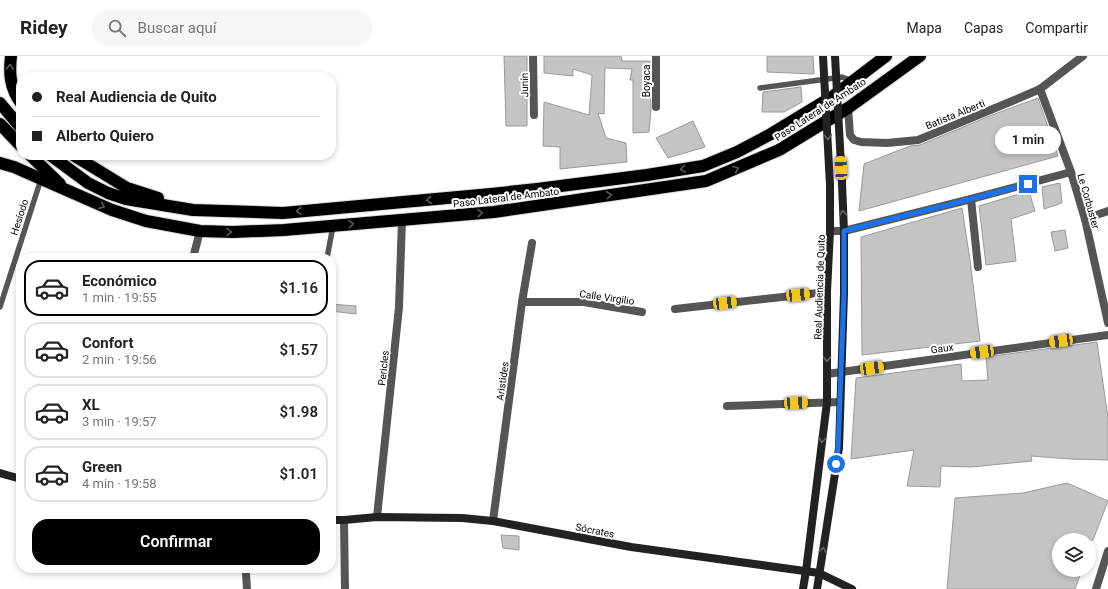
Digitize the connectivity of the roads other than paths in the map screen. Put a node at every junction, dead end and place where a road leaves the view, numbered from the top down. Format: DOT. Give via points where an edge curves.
graph roads {
  1 [pos="11,56"];
  2 [pos="533,56"];
  3 [pos="656,56"];
  4 [pos="823,56"];
  5 [pos="835,56"];
  6 [pos="886,56"];
  7 [pos="920,56"];
  8 [pos="1083,56"];
  9 [pos="853,81"];
  10 [pos="760,88"];
  11 [pos="1040,88"];
  12 [pos="16,97"];
  13 [pos="0,103"];
  14 [pos="656,107"];
  15 [pos="848,108"];
  16 [pos="534,114"];
  17 [pos="16,122"];
  18 [pos="0,124"];
  19 [pos="16,141"];
  20 [pos="35,160"];
  21 [pos="57,160"];
  22 [pos="81,160"];
  23 [pos="0,163"];
  24 [pos="1071,172"];
  25 [pos="40,179"];
  26 [pos="66,190"];
  27 [pos="971,199"];
  28 [pos="193,210"];
  29 [pos="1108,211"];
  30 [pos="1085,219"];
  31 [pos="402,220"];
  32 [pos="333,226"];
  33 [pos="200,231"];
  34 [pos="830,231"];
  35 [pos="844,231"];
  36 [pos="532,243"];
  37 [pos="17,253"];
  38 [pos="193,253"];
  39 [pos="328,253"];
  40 [pos="16,256"];
  41 [pos="978,267"];
  42 [pos="827,292"];
  43 [pos="522,302"];
  44 [pos="0,307"];
  45 [pos="675,309"];
  46 [pos="642,312"];
  47 [pos="1108,323"];
  48 [pos="1108,334"];
  49 [pos="841,373"];
  50 [pos="827,374"];
  51 [pos="826,402"];
  52 [pos="840,402"];
  53 [pos="728,406"];
  54 [pos="0,473"];
  55 [pos="16,478"];
  56 [pos="376,517"];
  57 [pos="336,520"];
  58 [pos="344,520"];
  59 [pos="494,521"];
  60 [pos="1108,551"];
  61 [pos="806,571"];
  62 [pos="819,573"];
  63 [pos="246,574"];
  64 [pos="247,589"];
  65 [pos="345,589"];
  66 [pos="803,589"];
  67 [pos="817,589"];
  68 [pos="852,589"];
  69 [pos="1096,589"];
  12 -- 1 [label="highway, one-way" via="10,71"];
  2 -- 16 [label="street, Junín"];
  3 -- 14 [label="street, Boyaca"];
  4 -- 34 [label="main road, Real Audiencia de Quito, one-way, bridge"];
  35 -- 5 [label="main road, one-way, bridge"];
  6 -- 9 [label="highway, Paso Lateral de Ambato"];
  7 -- 15 [label="highway, Paso Lateral de Ambato"];
  8 -- 11 [label="street, Batista Alberti"];
  9 -- 10 [label="lane" via="842,77"];
  9 -- 28 [label="highway, Paso Lateral de Ambato, one-way" via="832,97 771,134 703,166 491,194 283,213"];
  11 -- 15 [label="street, Batista Alberti" via="918,140 888,143 854,140 850,135"];
  11 -- 24 [label="street, Le Corbuster"];
  13 -- 17 [label="highway"];
  31 -- 15 [label="highway, Paso Lateral de Ambato, one-way" via="494,212 706,181 778,150"];
  18 -- 19 [label="highway"];
  20 -- 26 [label="highway"];
  21 -- 28 [label="highway" via="88,183 108,193 126,199"];
  22 -- 28 [label="highway" via="127,188"];
  23 -- 25 [label="highway, Paso Lateral de Ambato"];
  24 -- 27 [label="street"];
  24 -- 30 [label="street, Le Corbuster"];
  25 -- 26 [label="highway, Paso Lateral de Ambato"];
  25 -- 37 [label="lane, Hesíodo"];
  26 -- 33 [label="highway, Paso Lateral de Ambato, one-way" via="112,210 146,221"];
  27 -- 35 [label="street"];
  27 -- 41 [label="street"];
  29 -- 30 [label="street"];
  30 -- 47 [label="street, Le Corbuster"];
  32 -- 31 [label="highway, Paso Lateral de Ambato, one-way"];
  31 -- 56 [label="street, Pericles" via="399,307"];
  33 -- 32 [label="highway, Paso Lateral de Ambato, one-way" via="233,232"];
  32 -- 39 [label="lane"];
  33 -- 38 [label="street"];
  34 -- 35 [label="street"];
  34 -- 42 [label="main road, Real Audiencia de Quito"];
  35 -- 49 [label="main road"];
  36 -- 43 [label="street, Aristides"];
  40 -- 44 [label="lane, Hesíodo"];
  42 -- 45 [label="street"];
  42 -- 50 [label="main road, Real Audiencia de Quito, one-way"];
  43 -- 46 [label="street, Calle Virgilio" via="584,302"];
  43 -- 59 [label="street, Aristides"];
  48 -- 49 [label="street, Gaux"];
  49 -- 50 [label="street, Gaux"];
  49 -- 52 [label="main road"];
  50 -- 51 [label="main road, Real Audiencia de Quito"];
  51 -- 52 [label="street"];
  51 -- 53 [label="street"];
  51 -- 61 [label="main road, Real Audiencia de Quito, one-way"];
  62 -- 52 [label="main road, one-way" via="838,448"];
  54 -- 55 [label="main road"];
  56 -- 58 [label="main road, Sócrates"];
  56 -- 59 [label="main road, Sócrates"];
  57 -- 58 [label="main road, Sócrates"];
  58 -- 65 [label="street"];
  59 -- 61 [label="main road, Sócrates" via="631,547"];
  60 -- 69 [label="street"];
  61 -- 62 [label="main road, Sócrates"];
  61 -- 66 [label="main road, Real Audiencia de Quito"];
  62 -- 67 [label="main road"];
  62 -- 68 [label="main road, Sócrates"];
  63 -- 64 [label="street"];
}
